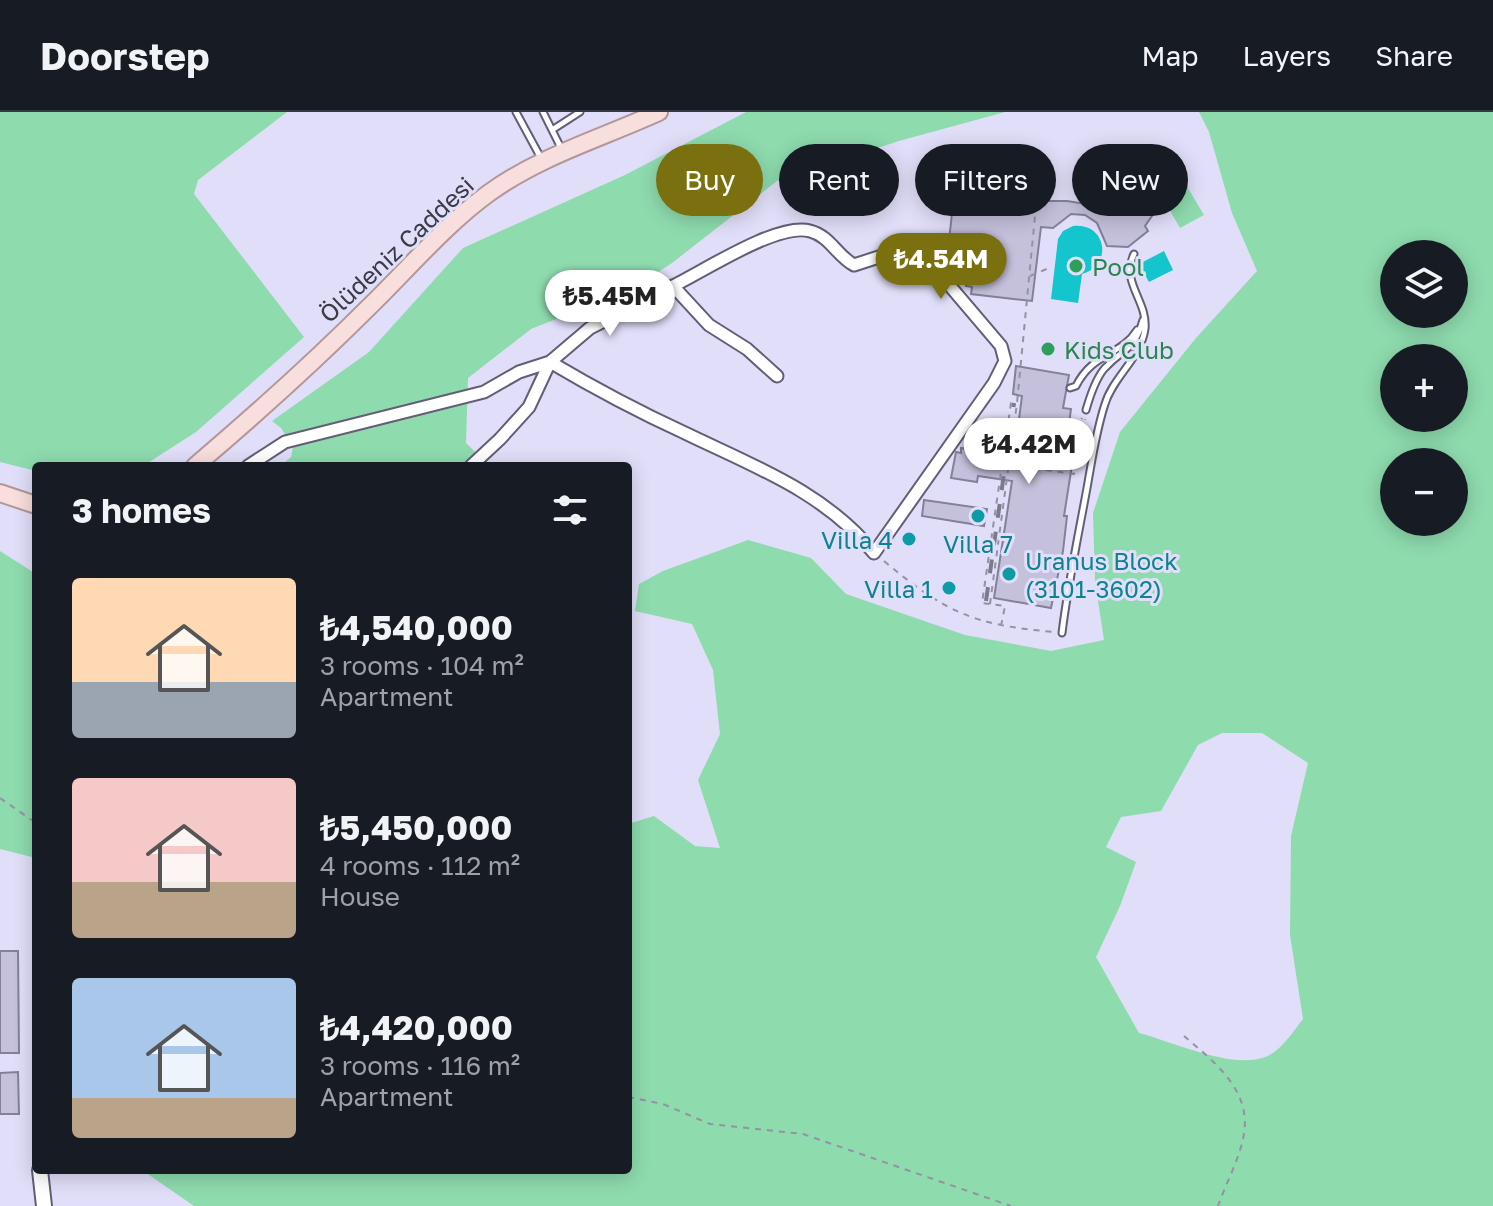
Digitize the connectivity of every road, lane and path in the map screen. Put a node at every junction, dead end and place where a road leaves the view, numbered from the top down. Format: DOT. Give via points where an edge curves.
graph roads {
  1 [pos="516,112"];
  2 [pos="543,112"];
  3 [pos="580,112"];
  4 [pos="659,112"];
  5 [pos="552,130"];
  6 [pos="563,153"];
  7 [pos="543,161"];
  8 [pos="1035,216"];
  9 [pos="1134,254"];
  10 [pos="1049,268"];
  11 [pos="1029,276"];
  12 [pos="673,286"];
  13 [pos="1143,319"];
  14 [pos="550,362"];
  15 [pos="777,376"];
  16 [pos="1070,388"];
  17 [pos="1017,403"];
  18 [pos="1086,410"];
  19 [pos="1048,438"];
  20 [pos="199,462"];
  21 [pos="254,462"];
  22 [pos="475,462"];
  23 [pos="1009,465"];
  24 [pos="0,493"];
  25 [pos="32,504"];
  26 [pos="874,553"];
  27 [pos="990,604"];
  28 [pos="1001,626"];
  29 [pos="1062,633"];
  30 [pos="0,798"];
  31 [pos="32,820"];
  32 [pos="1184,1036"];
  33 [pos="632,1098"];
  34 [pos="40,1174"];
  35 [pos="43,1206"];
  36 [pos="1011,1206"];
  37 [pos="1218,1206"];
  1 -- 7 [label="lane"];
  2 -- 5 [label="lane"];
  3 -- 5 [label="lane"];
  4 -- 6 [label="main road, Ölüdeniz Caddesi"];
  5 -- 6 [label="lane"];
  6 -- 7 [label="main road, Ölüdeniz Caddesi"];
  7 -- 20 [label="main road, Ölüdeniz Caddesi" via="490,193 446,230 368,309"];
  8 -- 11 [label="path"];
  9 -- 13 [label="lane" via="1129,275"];
  10 -- 11 [label="path"];
  11 -- 17 [label="path"];
  12 -- 14 [label="street" via="590,328"];
  12 -- 15 [label="street" via="709,325"];
  12 -- 26 [label="street" via="782,231 810,230 854,265 891,253 933,266 1001,346 1005,361 994,383"];
  13 -- 16 [label="lane" via="1134,335 1092,362"];
  13 -- 18 [label="lane" via="1136,341 1104,369"];
  13 -- 29 [label="lane" via="1139,349 1117,376 1100,419"];
  14 -- 21 [label="street" via="484,392 285,442"];
  14 -- 22 [label="street" via="529,407"];
  14 -- 26 [label="street" via="629,407 788,481 847,524"];
  17 -- 23 [label="path"];
  17 -- 27 [label="path" via="1011,403 982,603"];
  18 -- 19 [label="path" via="1072,441"];
  18 -- 23 [label="path" via="1074,474"];
  23 -- 27 [label="path"];
  24 -- 25 [label="main road"];
  26 -- 28 [label="path" via="926,597 968,618"];
  27 -- 28 [label="path" via="1005,606"];
  28 -- 29 [label="path"];
  30 -- 31 [label="path"];
  32 -- 37 [label="path" via="1217,1064 1240,1094 1244,1133"];
  33 -- 36 [label="path" via="710,1124 803,1134"];
  34 -- 35 [label="street"];
}
